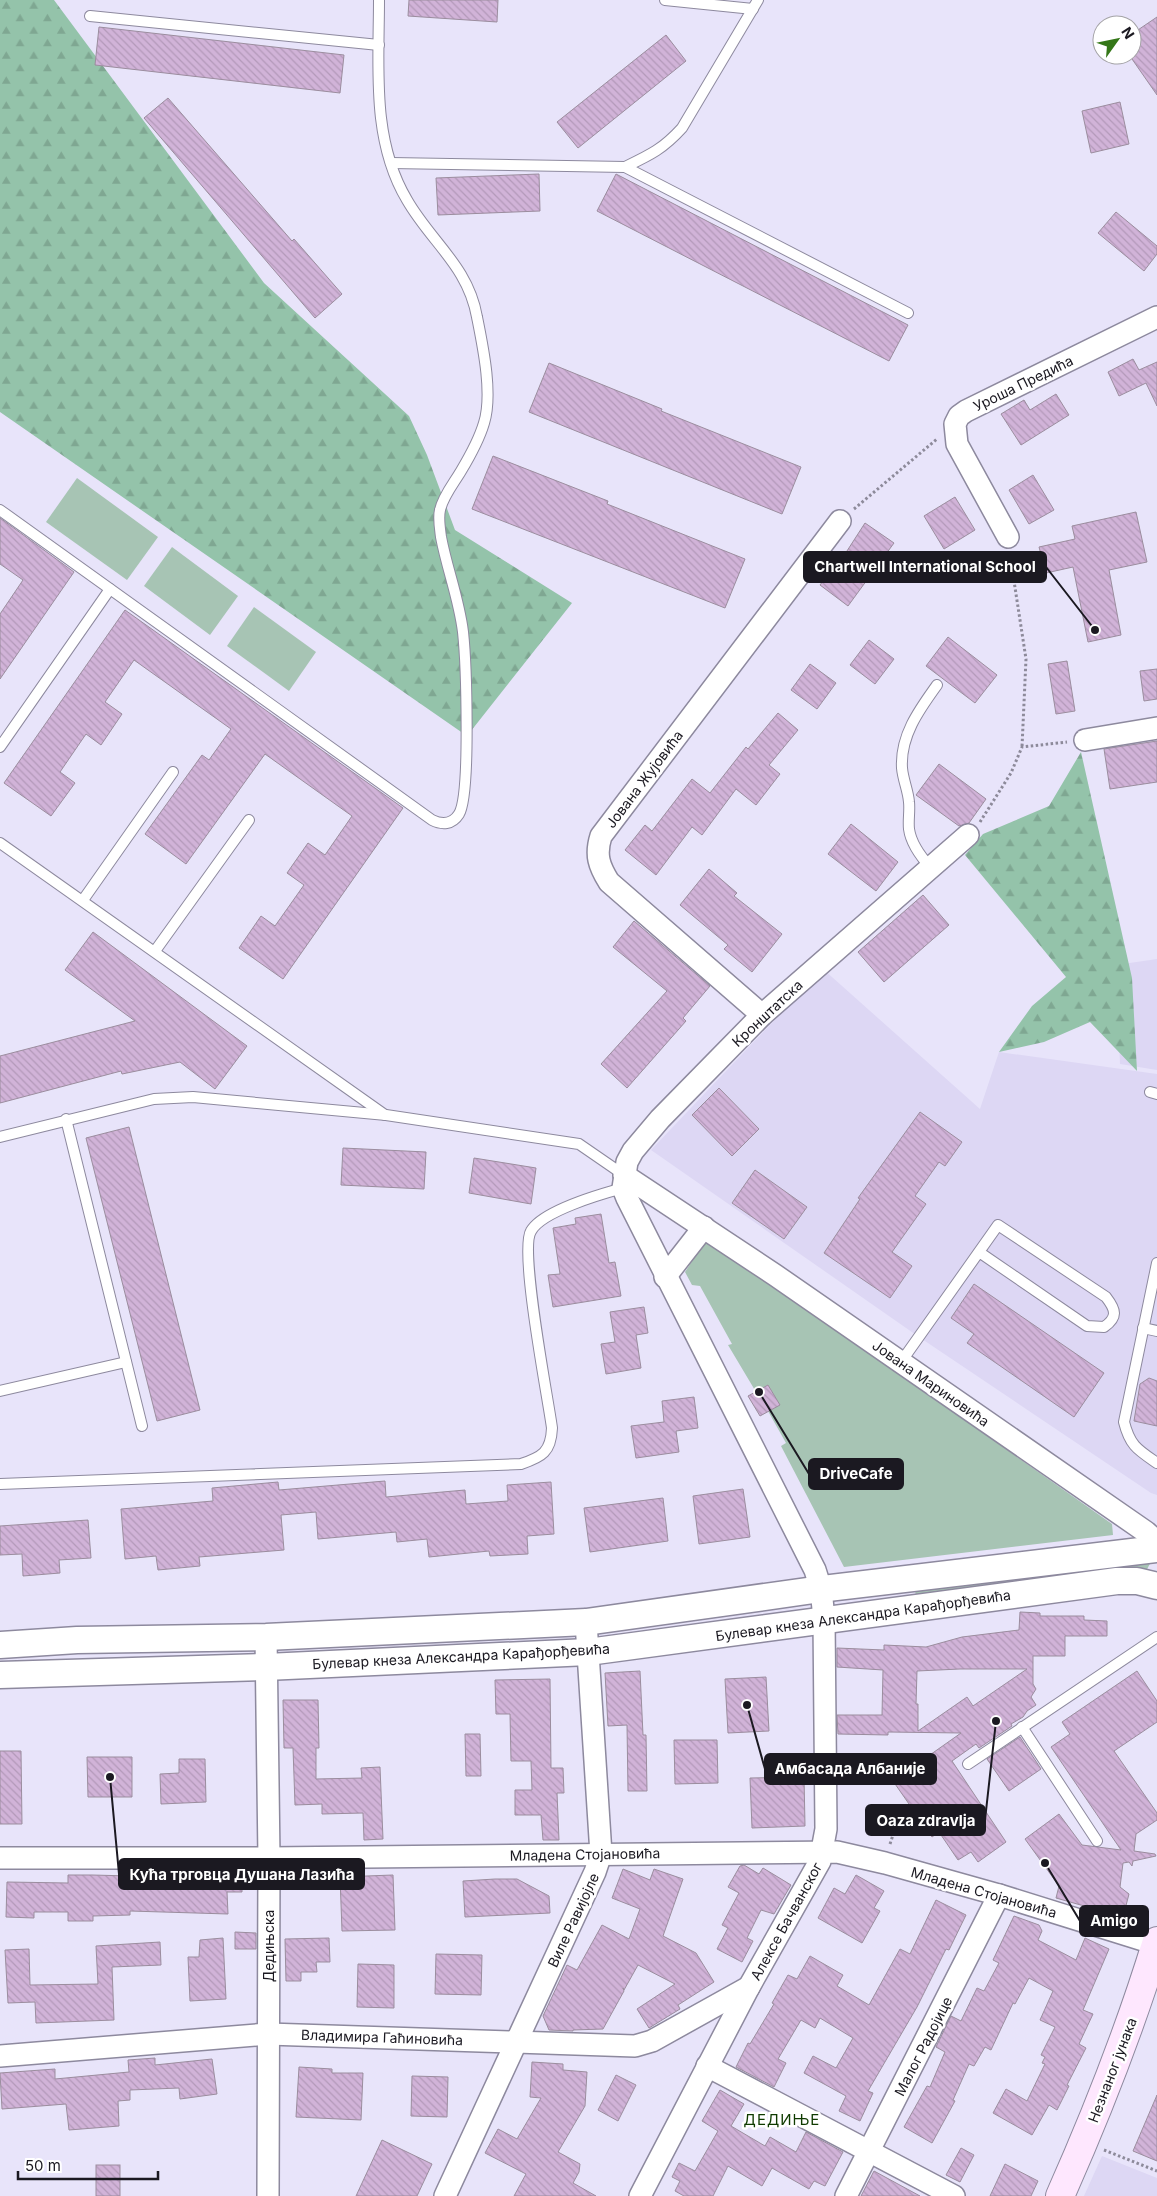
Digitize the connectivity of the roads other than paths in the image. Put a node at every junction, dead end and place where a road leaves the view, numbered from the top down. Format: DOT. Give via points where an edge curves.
graph roads {
  1 [pos="379,0"];
  2 [pos="665,0"];
  3 [pos="755,5"];
  4 [pos="90,16"];
  5 [pos="379,45"];
  6 [pos="391,163"];
  7 [pos="625,167"];
  8 [pos="908,312"];
  9 [pos="1157,317"];
  10 [pos="0,510"];
  11 [pos="840,521"];
  12 [pos="1008,537"];
  13 [pos="110,589"];
  14 [pos="937,685"];
  15 [pos="1157,728"];
  16 [pos="1085,740"];
  17 [pos="0,748"];
  18 [pos="173,772"];
  19 [pos="249,820"];
  20 [pos="968,835"];
  21 [pos="0,843"];
  22 [pos="931,868"];
  23 [pos="83,900"];
  24 [pos="155,951"];
  25 [pos="762,1015"];
  26 [pos="386,1115"];
  27 [pos="66,1120"];
  28 [pos="0,1137"];
  29 [pos="624,1181"];
  30 [pos="704,1227"];
  31 [pos="980,1252"];
  32 [pos="1157,1263"];
  33 [pos="665,1277"];
  34 [pos="1143,1328"];
  35 [pos="1157,1331"];
  36 [pos="126,1362"];
  37 [pos="901,1362"];
  38 [pos="0,1391"];
  39 [pos="142,1426"];
  40 [pos="1157,1463"];
  41 [pos="0,1484"];
  42 [pos="1157,1542"];
  43 [pos="1157,1550"];
  44 [pos="1157,1586"];
  45 [pos="821,1589"];
  46 [pos="824,1619"];
  47 [pos="586,1622"];
  48 [pos="266,1637"];
  49 [pos="1157,1637"];
  50 [pos="0,1644"];
  51 [pos="588,1652"];
  52 [pos="266,1667"];
  53 [pos="0,1675"];
  54 [pos="1022,1727"];
  55 [pos="968,1764"];
  56 [pos="1097,1841"];
  57 [pos="823,1852"];
  58 [pos="601,1854"];
  59 [pos="0,1858"];
  60 [pos="269,1858"];
  61 [pos="999,1896"];
  62 [pos="1157,1943"];
  63 [pos="749,1987"];
  64 [pos="268,2034"];
  65 [pos="516,2041"];
  66 [pos="0,2056"];
  67 [pos="707,2066"];
  68 [pos="870,2151"];
  69 [pos="268,2196"];
  70 [pos="445,2196"];
  71 [pos="640,2196"];
  72 [pos="846,2196"];
  73 [pos="954,2196"];
  74 [pos="1060,2196"];
  1 -- 5 [label="lane"];
  2 -- 3 [label="lane"];
  3 -- 7 [label="lane" via="682,128 668,144"];
  4 -- 5 [label="lane"];
  5 -- 6 [label="lane" via="379,96"];
  6 -- 7 [label="lane"];
  6 -- 13 [label="lane" via="406,200 464,276 477,314 483,355 487,394 484,422 471,455 440,510 441,537 459,607 465,659 466,739 459,813 448,823 432,820"];
  7 -- 8 [label="lane"];
  9 -- 12 [label="street, Уроша Предића" via="959,416 955,424 957,444"];
  10 -- 13 [label="lane"];
  11 -- 25 [label="street, Јована Жујовића" via="601,836 598,846 597,857 609,882"];
  13 -- 17 [label="lane"];
  14 -- 22 [label="lane" via="917,713 902,757 911,838"];
  15 -- 16 [label="street"];
  18 -- 23 [label="lane"];
  19 -- 24 [label="lane"];
  20 -- 22 [label="street, Кронштатска"];
  21 -- 23 [label="lane"];
  22 -- 25 [label="street, Кронштатска"];
  23 -- 24 [label="lane"];
  24 -- 26 [label="lane"];
  25 -- 29 [label="street, Кронштатска" via="633,1151"];
  26 -- 27 [label="lane" via="171,1096"];
  26 -- 29 [label="lane" via="579,1144"];
  27 -- 28 [label="lane"];
  27 -- 36 [label="lane"];
  29 -- 30 [label="street, Јована Мариновића"];
  29 -- 33 [label="street"];
  29 -- 41 [label="lane" via="552,1214 529,1233 527,1262 552,1428 552,1440 546,1452 534,1460 521,1464"];
  30 -- 33 [label="street"];
  30 -- 37 [label="street, Јована Мариновића"];
  31 -- 31 [label="lane" via="998,1225 1106,1297 1115,1313 1112,1322 1104,1327 1087,1326"];
  31 -- 37 [label="lane"];
  32 -- 34 [label="lane"];
  33 -- 45 [label="street" via="808,1555"];
  34 -- 35 [label="lane"];
  34 -- 40 [label="lane" via="1124,1422 1136,1449"];
  36 -- 38 [label="lane"];
  36 -- 39 [label="lane"];
  37 -- 42 [label="street, Јована Мариновића"];
  43 -- 45 [label="street, Булевар кнеза Александра Карађорђевића"];
  44 -- 46 [label="street, Булевар кнеза Александра Карађорђевића" via="1117,1581"];
  45 -- 46 [label="street"];
  45 -- 47 [label="street, Булевар кнеза Александра Карађорђевића"];
  46 -- 51 [label="street, Булевар кнеза Александра Карађорђевића"];
  46 -- 57 [label="street, Алексе Бачванског" via="826,1829"];
  47 -- 48 [label="street, Булевар кнеза Александра Карађорђевића"];
  47 -- 51 [label="street, Виле Равијојле"];
  48 -- 50 [label="street, Булевар кнеза Александра Карађорђевића"];
  48 -- 52 [label="street, Дедињска"];
  49 -- 54 [label="lane"];
  51 -- 52 [label="street, Булевар кнеза Александра Карађорђевића"];
  51 -- 58 [label="street, Виле Равијојле"];
  52 -- 53 [label="street, Булевар кнеза Александра Карађорђевића"];
  52 -- 60 [label="street, Дедињска"];
  54 -- 55 [label="lane"];
  54 -- 56 [label="lane"];
  57 -- 58 [label="street, Младена Стојановића"];
  57 -- 61 [label="street, Младена Стојановића" via="885,1863"];
  57 -- 63 [label="street, Алексе Бачванског"];
  58 -- 60 [label="street, Младена Стојановића"];
  58 -- 65 [label="street, Виле Равијојле"];
  59 -- 60 [label="street, Младена Стојановића"];
  60 -- 64 [label="street, Дедињска"];
  61 -- 62 [label="street, Младена Стојановића"];
  61 -- 68 [label="street, Малог Радојице"];
  62 -- 74 [label="main road, Незнаног јунака" via="1124,2042"];
  63 -- 65 [label="street, Владимира Гаћиновића" via="644,2044"];
  63 -- 67 [label="street, Алексе Бачванског"];
  64 -- 65 [label="street, Владимира Гаћиновића"];
  64 -- 66 [label="street, Владимира Гаћиновића"];
  64 -- 69 [label="street, Дедињска"];
  65 -- 70 [label="street, Виле Равијојле"];
  67 -- 68 [label="street"];
  67 -- 71 [label="street, Алексе Бачванског"];
  68 -- 72 [label="street, Малог Радојице"];
  68 -- 73 [label="street"];
}
